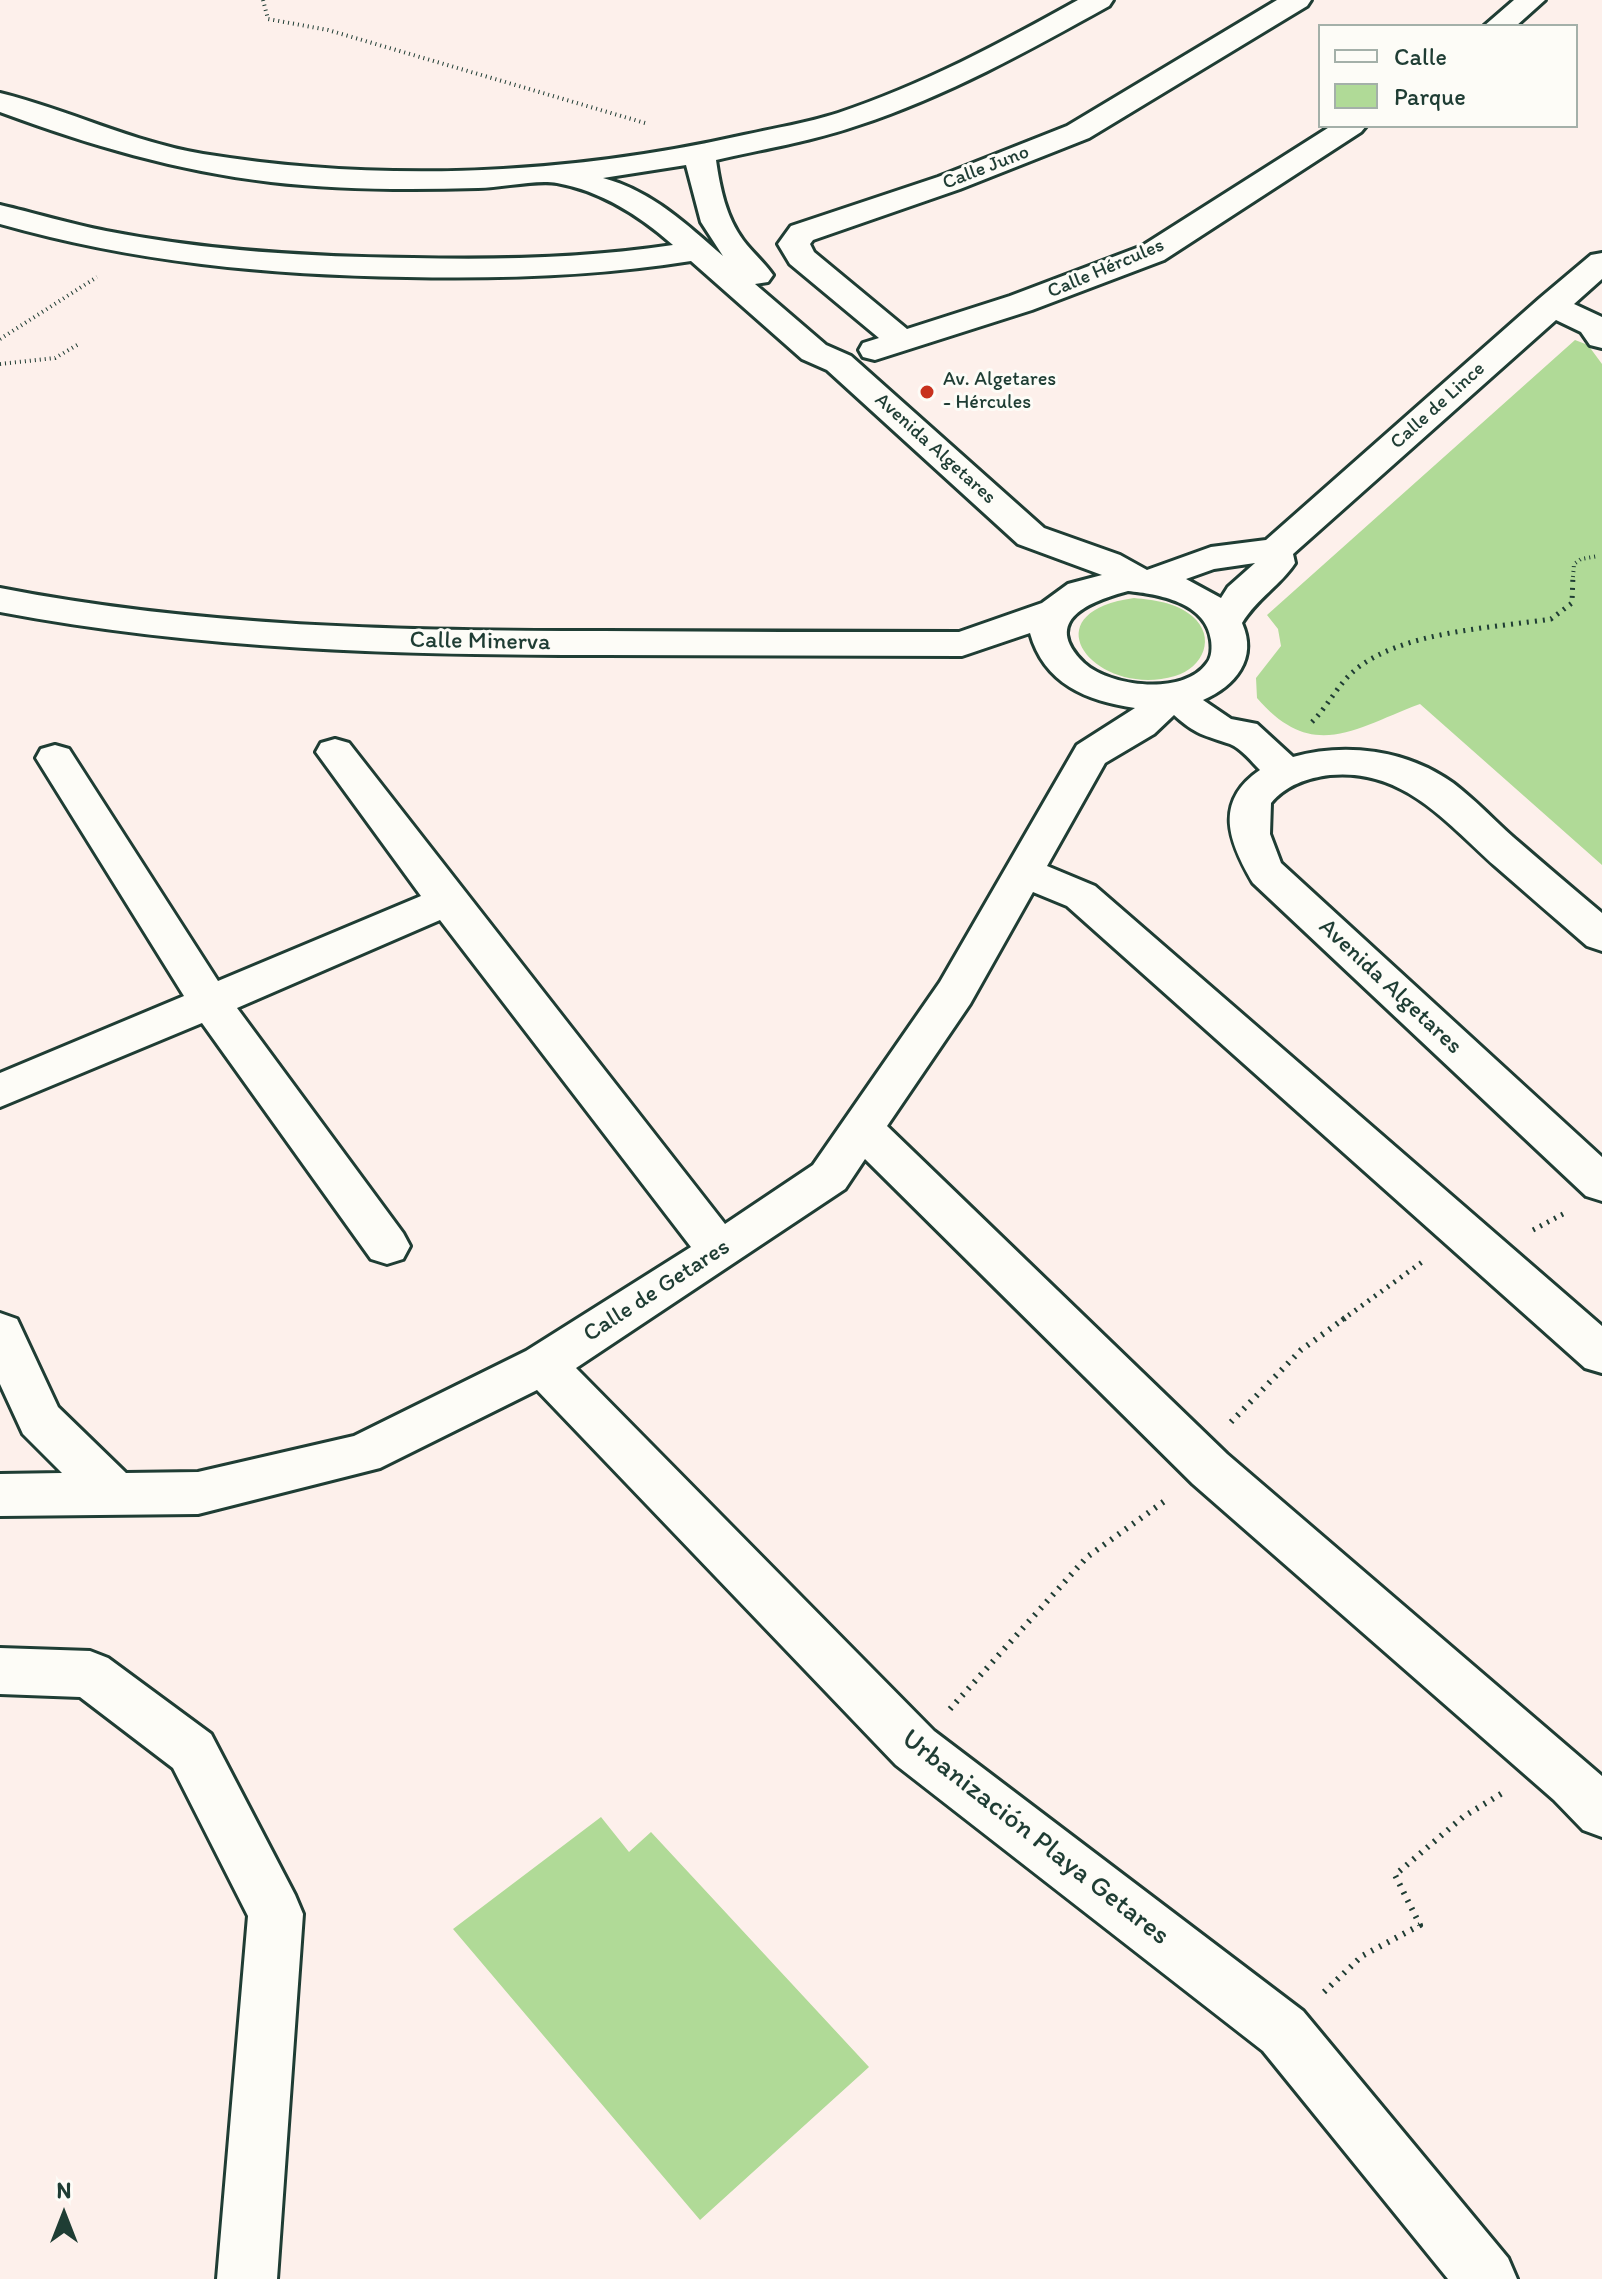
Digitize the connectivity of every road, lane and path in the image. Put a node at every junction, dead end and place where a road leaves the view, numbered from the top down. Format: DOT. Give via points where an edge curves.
graph roads {
  1 [pos="263,0"];
  2 [pos="1099,0"];
  3 [pos="1297,0"];
  4 [pos="1531,0"];
  5 [pos="1501,24"];
  6 [pos="0,102"];
  7 [pos="647,124"];
  8 [pos="1348,128"];
  9 [pos="700,156"];
  10 [pos="660,163"];
  11 [pos="546,176"];
  12 [pos="650,209"];
  13 [pos="0,214"];
  14 [pos="134,247"];
  15 [pos="697,251"];
  16 [pos="1602,262"];
  17 [pos="1551,305"];
  18 [pos="1602,338"];
  19 [pos="0,339"];
  20 [pos="902,341"];
  21 [pos="79,344"];
  22 [pos="839,363"];
  23 [pos="0,364"];
  24 [pos="1031,536"];
  25 [pos="1275,551"];
  26 [pos="1598,556"];
  27 [pos="1146,581"];
  28 [pos="0,600"];
  29 [pos="1058,608"];
  30 [pos="1225,621"];
  31 [pos="962,644"];
  32 [pos="1053,656"];
  33 [pos="1213,679"];
  34 [pos="1082,682"];
  35 [pos="1173,696"];
  36 [pos="1243,733"];
  37 [pos="335,752"];
  38 [pos="1091,754"];
  39 [pos="55,758"];
  40 [pos="1286,772"];
  41 [pos="1024,872"];
  42 [pos="447,901"];
  43 [pos="1602,936"];
  44 [pos="209,1001"];
  45 [pos="0,1091"];
  46 [pos="862,1128"];
  47 [pos="1602,1184"];
  48 [pos="387,1246"];
  49 [pos="719,1250"];
  50 [pos="0,1332"];
  51 [pos="1602,1354"];
  52 [pos="543,1365"];
  53 [pos="0,1495"];
  54 [pos="116,1495"];
  55 [pos="0,1671"];
  56 [pos="1550,1763"];
  57 [pos="1602,1812"];
  58 [pos="1283,2031"];
  59 [pos="247,2279"];
  60 [pos="1487,2279"];
  1 -- 7 [label="path" via="268,19 328,30"];
  2 -- 9 [label="street" via="902,99 846,120"];
  3 -- 20 [label="street, Calle Juno" via="1078,132 802,233 794,244 801,257"];
  4 -- 5 [label="street"];
  6 -- 11 [label="street" via="102,140 202,163 393,179"];
  8 -- 20 [label="street, Calle Hércules" via="1153,253"];
  9 -- 10 [label="street"];
  9 -- 22 [label="street, Avenida Algetares" via="704,186 728,246 832,342"];
  10 -- 11 [label="street"];
  10 -- 12 [label="street" via="645,194"];
  11 -- 12 [label="street, Avenida Algetares" via="610,189"];
  12 -- 15 [label="street, Avenida Algetares"];
  13 -- 14 [label="street"];
  14 -- 15 [label="street" via="356,268 520,269 640,261"];
  14 -- 19 [label="path" via="104,273"];
  15 -- 22 [label="street, Avenida Algetares" via="814,352"];
  16 -- 17 [label="street, Calle de Lince"];
  17 -- 18 [label="street" via="1592,325"];
  17 -- 25 [label="street, Calle de Lince"];
  20 -- 22 [label="street, Calle Hércules"];
  21 -- 23 [label="path" via="55,358"];
  22 -- 24 [label="street, Avenida Algetares"];
  24 -- 27 [label="street, Avenida Algetares"];
  24 -- 29 [label="street, Avenida Algetares" via="1031,549"];
  25 -- 27 [label="street" via="1179,566"];
  25 -- 30 [label="street, Calle de Lince" via="1277,563 1241,595"];
  26 -- 36 [label="path" via="1574,564 1575,598 1567,612 1392,650 1359,667 1307,727 1260,726"];
  27 -- 29 [label="street" via="1085,589"];
  27 -- 30 [label="street" via="1195,595"];
  28 -- 31 [label="street, Calle Minerva" via="172,627 361,641"];
  29 -- 31 [label="street, Calle Minerva"];
  29 -- 32 [label="street" via="1048,625"];
  30 -- 33 [label="street" via="1231,651"];
  31 -- 32 [label="street, Calle Minerva" via="973,652"];
  32 -- 34 [label="street"];
  33 -- 35 [label="street"];
  33 -- 36 [label="street" via="1246,720"];
  34 -- 35 [label="street" via="1126,697"];
  34 -- 38 [label="street" via="1081,717"];
  35 -- 36 [label="street" via="1204,721"];
  35 -- 38 [label="street" via="1141,725"];
  36 -- 40 [label="street"];
  37 -- 42 [label="street"];
  38 -- 41 [label="street, Calle de Getares"];
  39 -- 44 [label="street"];
  40 -- 43 [label="street, Avenida Algetares" via="1326,761 1355,761 1431,788"];
  40 -- 47 [label="street, Avenida Algetares" via="1267,782 1252,800 1248,824 1254,854 1267,873"];
  41 -- 46 [label="street, Calle de Getares" via="955,993"];
  41 -- 51 [label="street" via="1081,896"];
  42 -- 44 [label="street"];
  42 -- 49 [label="street"];
  44 -- 45 [label="street"];
  44 -- 48 [label="street"];
  46 -- 49 [label="street, Calle de Getares" via="829,1177"];
  46 -- 56 [label="street" via="1210,1469"];
  49 -- 52 [label="street, Calle de Getares"];
  50 -- 54 [label="street" via="40,1420"];
  52 -- 54 [label="street, Calle de Getares" via="363,1454 198,1493"];
  52 -- 58 [label="street, Urbanización Playa Getares" via="915,1748"];
  53 -- 54 [label="street, Calle de Getares"];
  55 -- 59 [label="street" via="90,1674 192,1751 276,1914"];
  56 -- 57 [label="street"];
  56 -- 58 [label="path" via="1463,1817 1395,1875 1420,1925 1362,1956"];
  58 -- 60 [label="street, Urbanización Playa Getares"];
}
